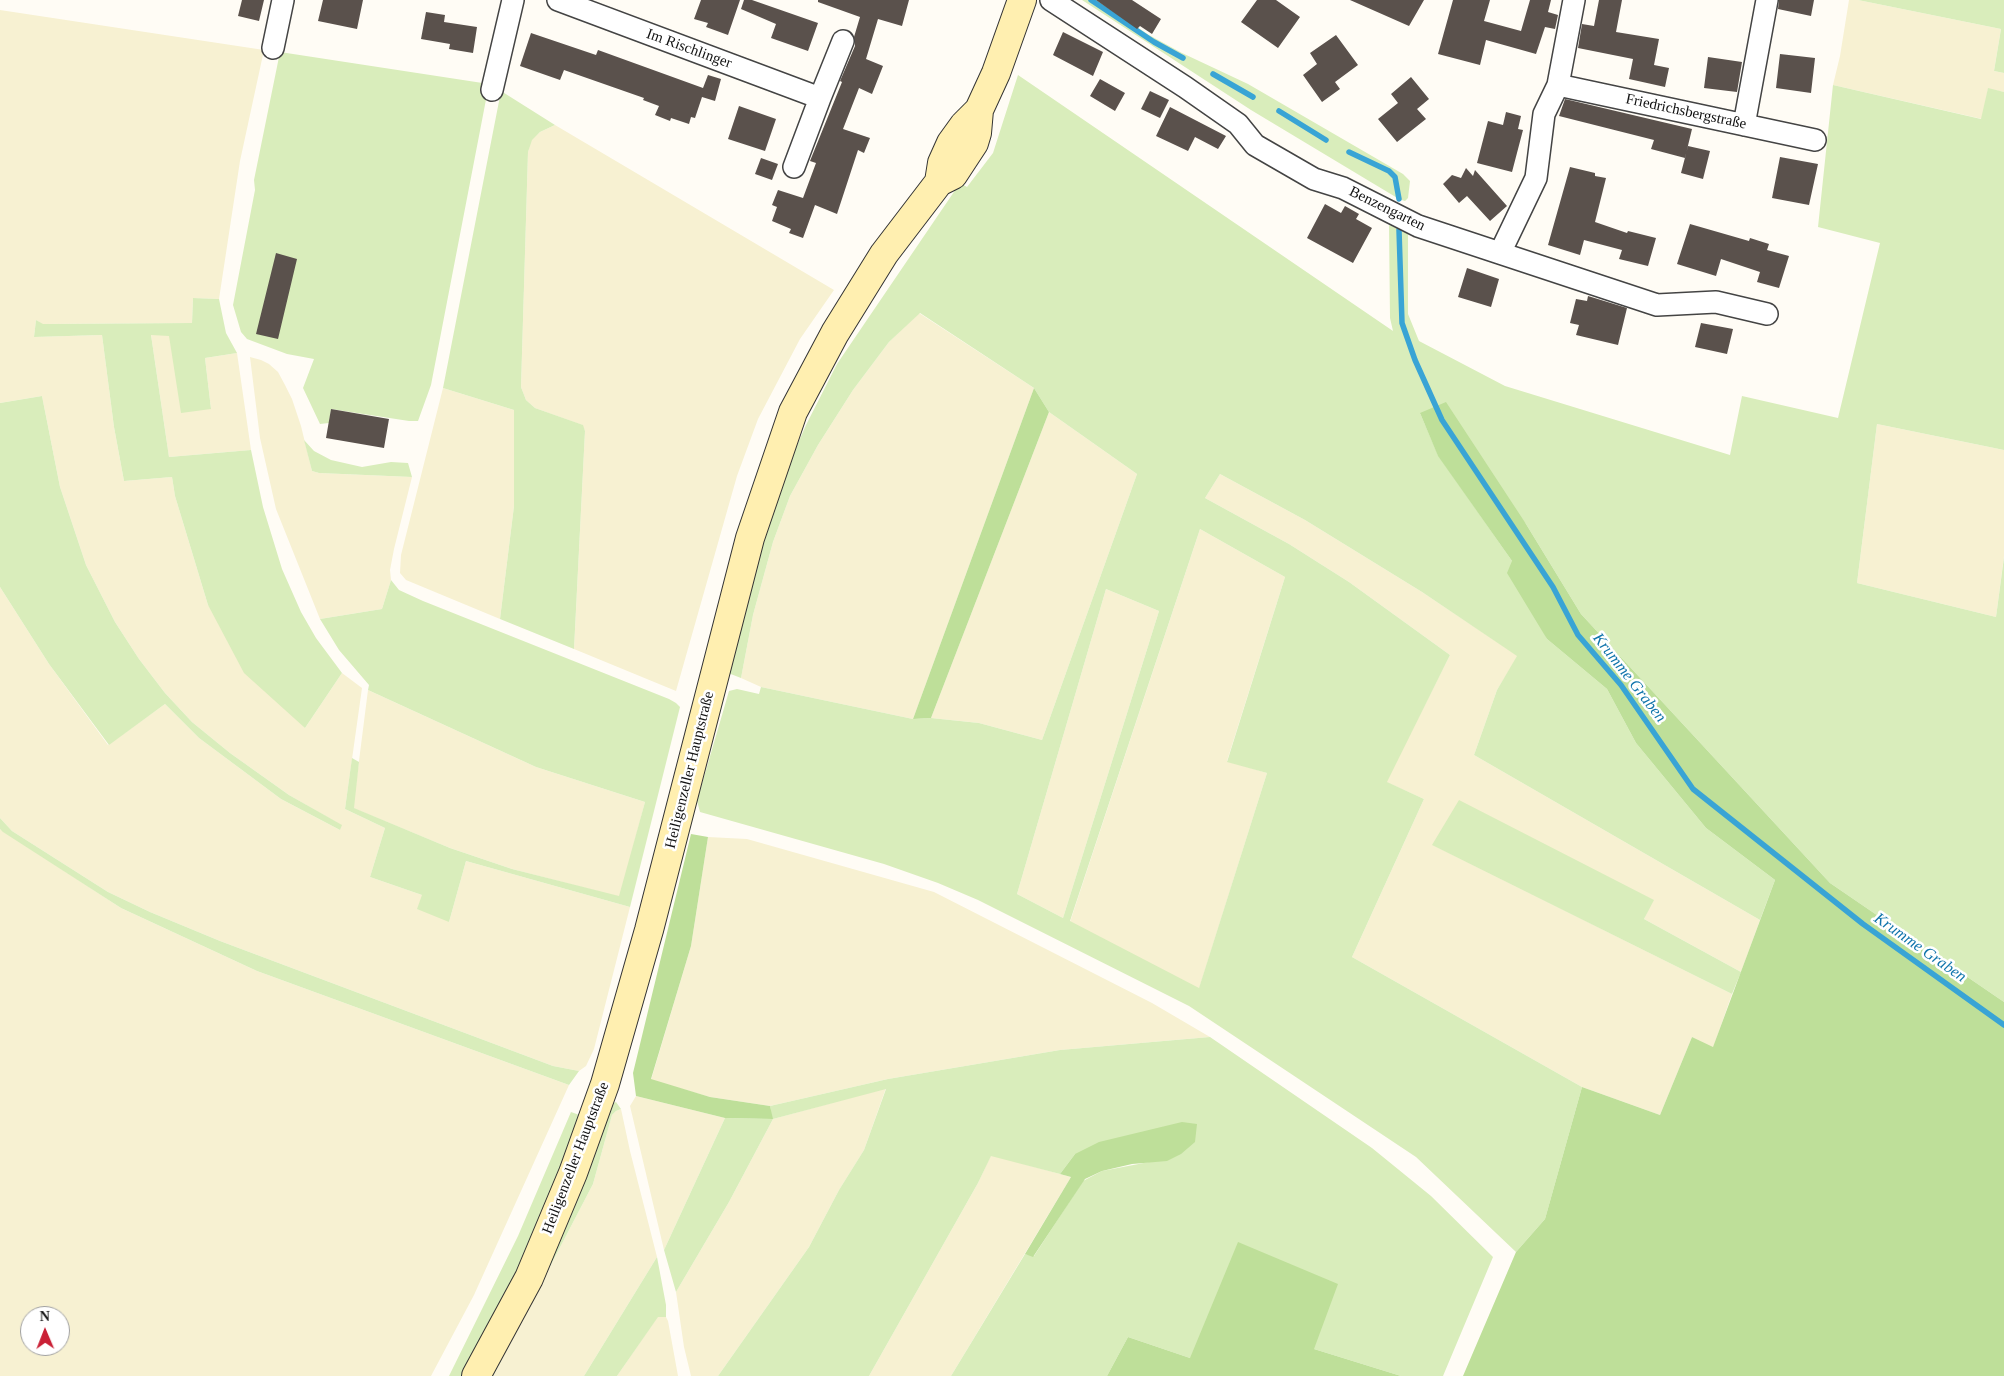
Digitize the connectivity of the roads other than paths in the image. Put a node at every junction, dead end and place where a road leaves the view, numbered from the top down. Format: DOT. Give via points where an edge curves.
graph roads {
  1 [pos="283,0"];
  2 [pos="513,0"];
  3 [pos="558,0"];
  4 [pos="1022,0"];
  5 [pos="1051,0"];
  6 [pos="1574,0"];
  7 [pos="1767,0"];
  8 [pos="842,42"];
  9 [pos="273,48"];
  10 [pos="1558,85"];
  11 [pos="492,90"];
  12 [pos="820,98"];
  13 [pos="1744,125"];
  14 [pos="1815,140"];
  15 [pos="794,167"];
  16 [pos="1500,253"];
  17 [pos="1767,314"];
  18 [pos="476,1376"];
  1 -- 9 [label="street"];
  2 -- 11 [label="street"];
  3 -- 12 [label="street, Im Rischlinger"];
  4 -- 18 [label="street, Heiligenzeller Hauptstraße" via="996,73 979,110 951,143 942,163 939,182 884,254 835,333 793,412 750,538 652,920 605,1084 573,1173 529,1278"];
  5 -- 16 [label="street, Benzengarten" via="1238,124 1255,144 1314,179 1343,188 1418,226"];
  6 -- 10 [label="street"];
  7 -- 13 [label="street"];
  8 -- 12 [label="street"];
  10 -- 13 [label="street, Friedrichsbergstraße"];
  10 -- 16 [label="street" via="1544,114 1536,178"];
  12 -- 15 [label="street"];
  13 -- 14 [label="street, Friedrichsbergstraße"];
  16 -- 17 [label="street, Benzengarten" via="1657,305 1716,302"];
}
